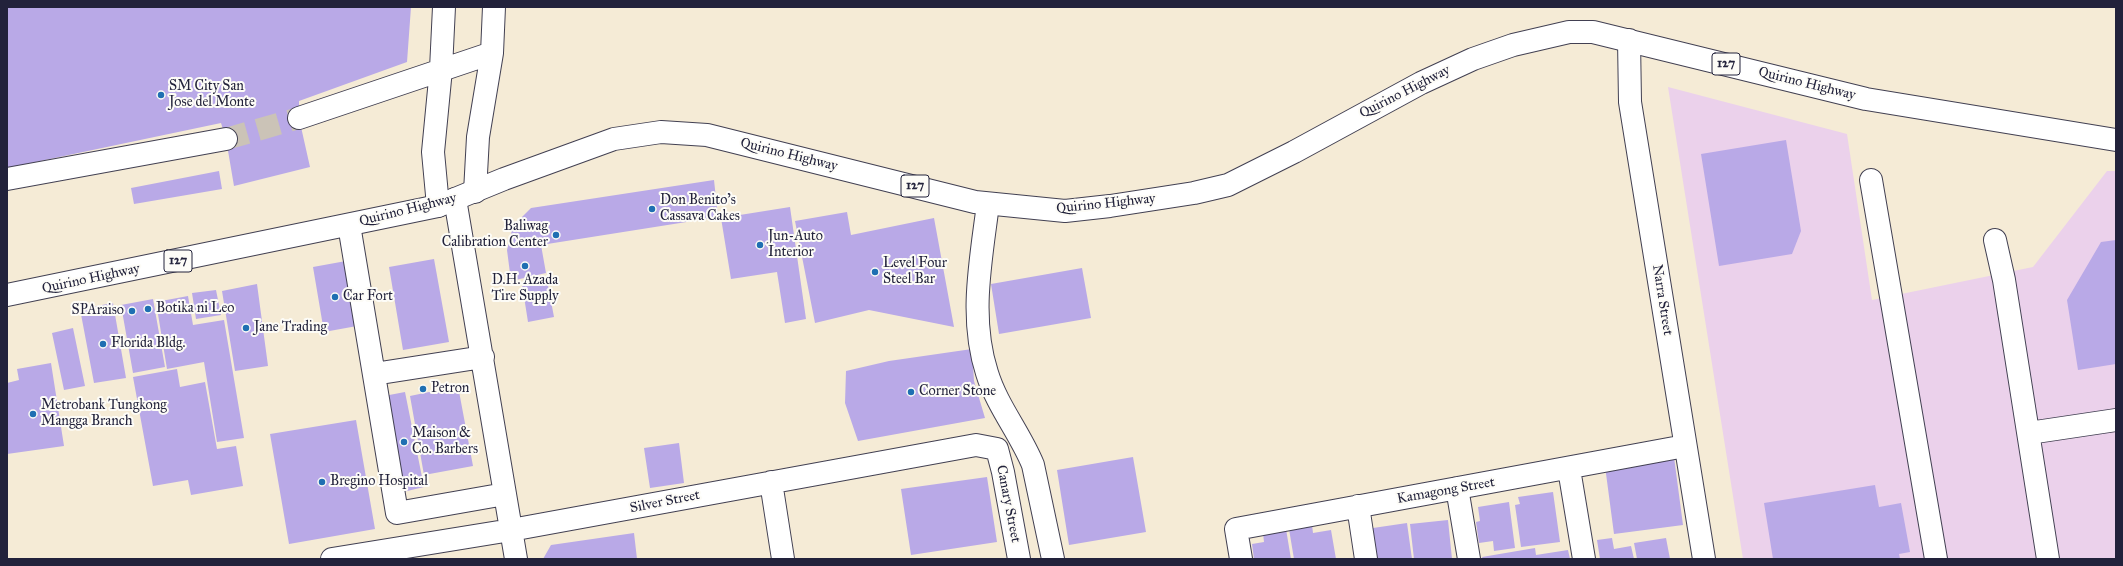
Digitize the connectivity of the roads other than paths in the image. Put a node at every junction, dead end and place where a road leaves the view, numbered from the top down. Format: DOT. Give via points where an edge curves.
graph roads {
  1 [pos="444,7"];
  2 [pos="494,7"];
  3 [pos="1628,40"];
  4 [pos="492,53"];
  5 [pos="441,69"];
  6 [pos="299,118"];
  7 [pos="226,139"];
  8 [pos="2116,140"];
  9 [pos="7,179"];
  10 [pos="1871,180"];
  11 [pos="456,199"];
  12 [pos="988,204"];
  13 [pos="349,225"];
  14 [pos="1995,240"];
  15 [pos="7,295"];
  16 [pos="482,357"];
  17 [pos="374,374"];
  18 [pos="2116,420"];
  19 [pos="2029,433"];
  20 [pos="1685,446"];
  21 [pos="997,449"];
  22 [pos="1569,469"];
  23 [pos="771,482"];
  24 [pos="1457,488"];
  25 [pos="506,494"];
  26 [pos="1358,506"];
  27 [pos="511,530"];
  28 [pos="332,559"];
  29 [pos="516,559"];
  30 [pos="783,559"];
  31 [pos="1019,559"];
  32 [pos="1053,559"];
  33 [pos="1241,559"];
  34 [pos="1366,559"];
  35 [pos="1469,559"];
  36 [pos="1584,559"];
  37 [pos="1704,559"];
  38 [pos="1936,559"];
  39 [pos="2048,559"];
  1 -- 5 [label="street"];
  2 -- 4 [label="street"];
  3 -- 8 [label="street, Quirino Highway / 127" via="1866,99"];
  3 -- 12 [label="street, Quirino Highway / 127" via="1593,32 1569,32 1513,45 1480,56 1421,83 1228,185 1117,205 1065,210"];
  3 -- 20 [label="street, Narra Street" via="1630,102"];
  4 -- 5 [label="street"];
  4 -- 11 [label="street" via="478,137"];
  5 -- 6 [label="street"];
  5 -- 11 [label="street" via="433,152"];
  7 -- 9 [label="street"];
  10 -- 38 [label="street"];
  11 -- 12 [label="street, Quirino Highway / 127" via="614,139 661,132 707,135"];
  11 -- 13 [label="street, Quirino Highway / 127"];
  11 -- 16 [label="street"];
  12 -- 32 [label="street" via="978,277 981,349 996,395 1033,465"];
  13 -- 15 [label="street, Quirino Highway / 127"];
  13 -- 17 [label="street"];
  14 -- 19 [label="street"];
  16 -- 17 [label="street"];
  16 -- 25 [label="street"];
  17 -- 25 [label="street" via="397,513"];
  18 -- 19 [label="street"];
  19 -- 39 [label="street"];
  20 -- 22 [label="street, Kamagong Street"];
  20 -- 37 [label="street, Narra Street"];
  21 -- 23 [label="street, Silver Street" via="976,445"];
  21 -- 31 [label="street, Canary Street"];
  22 -- 24 [label="street, Kamagong Street"];
  22 -- 36 [label="street"];
  23 -- 27 [label="street, Silver Street"];
  23 -- 30 [label="street"];
  24 -- 26 [label="street, Kamagong Street"];
  24 -- 35 [label="street"];
  25 -- 27 [label="street"];
  26 -- 33 [label="street, Kamagong Street" via="1236,529"];
  26 -- 34 [label="street"];
  27 -- 28 [label="street, Silver Street"];
  27 -- 29 [label="street"];
}
